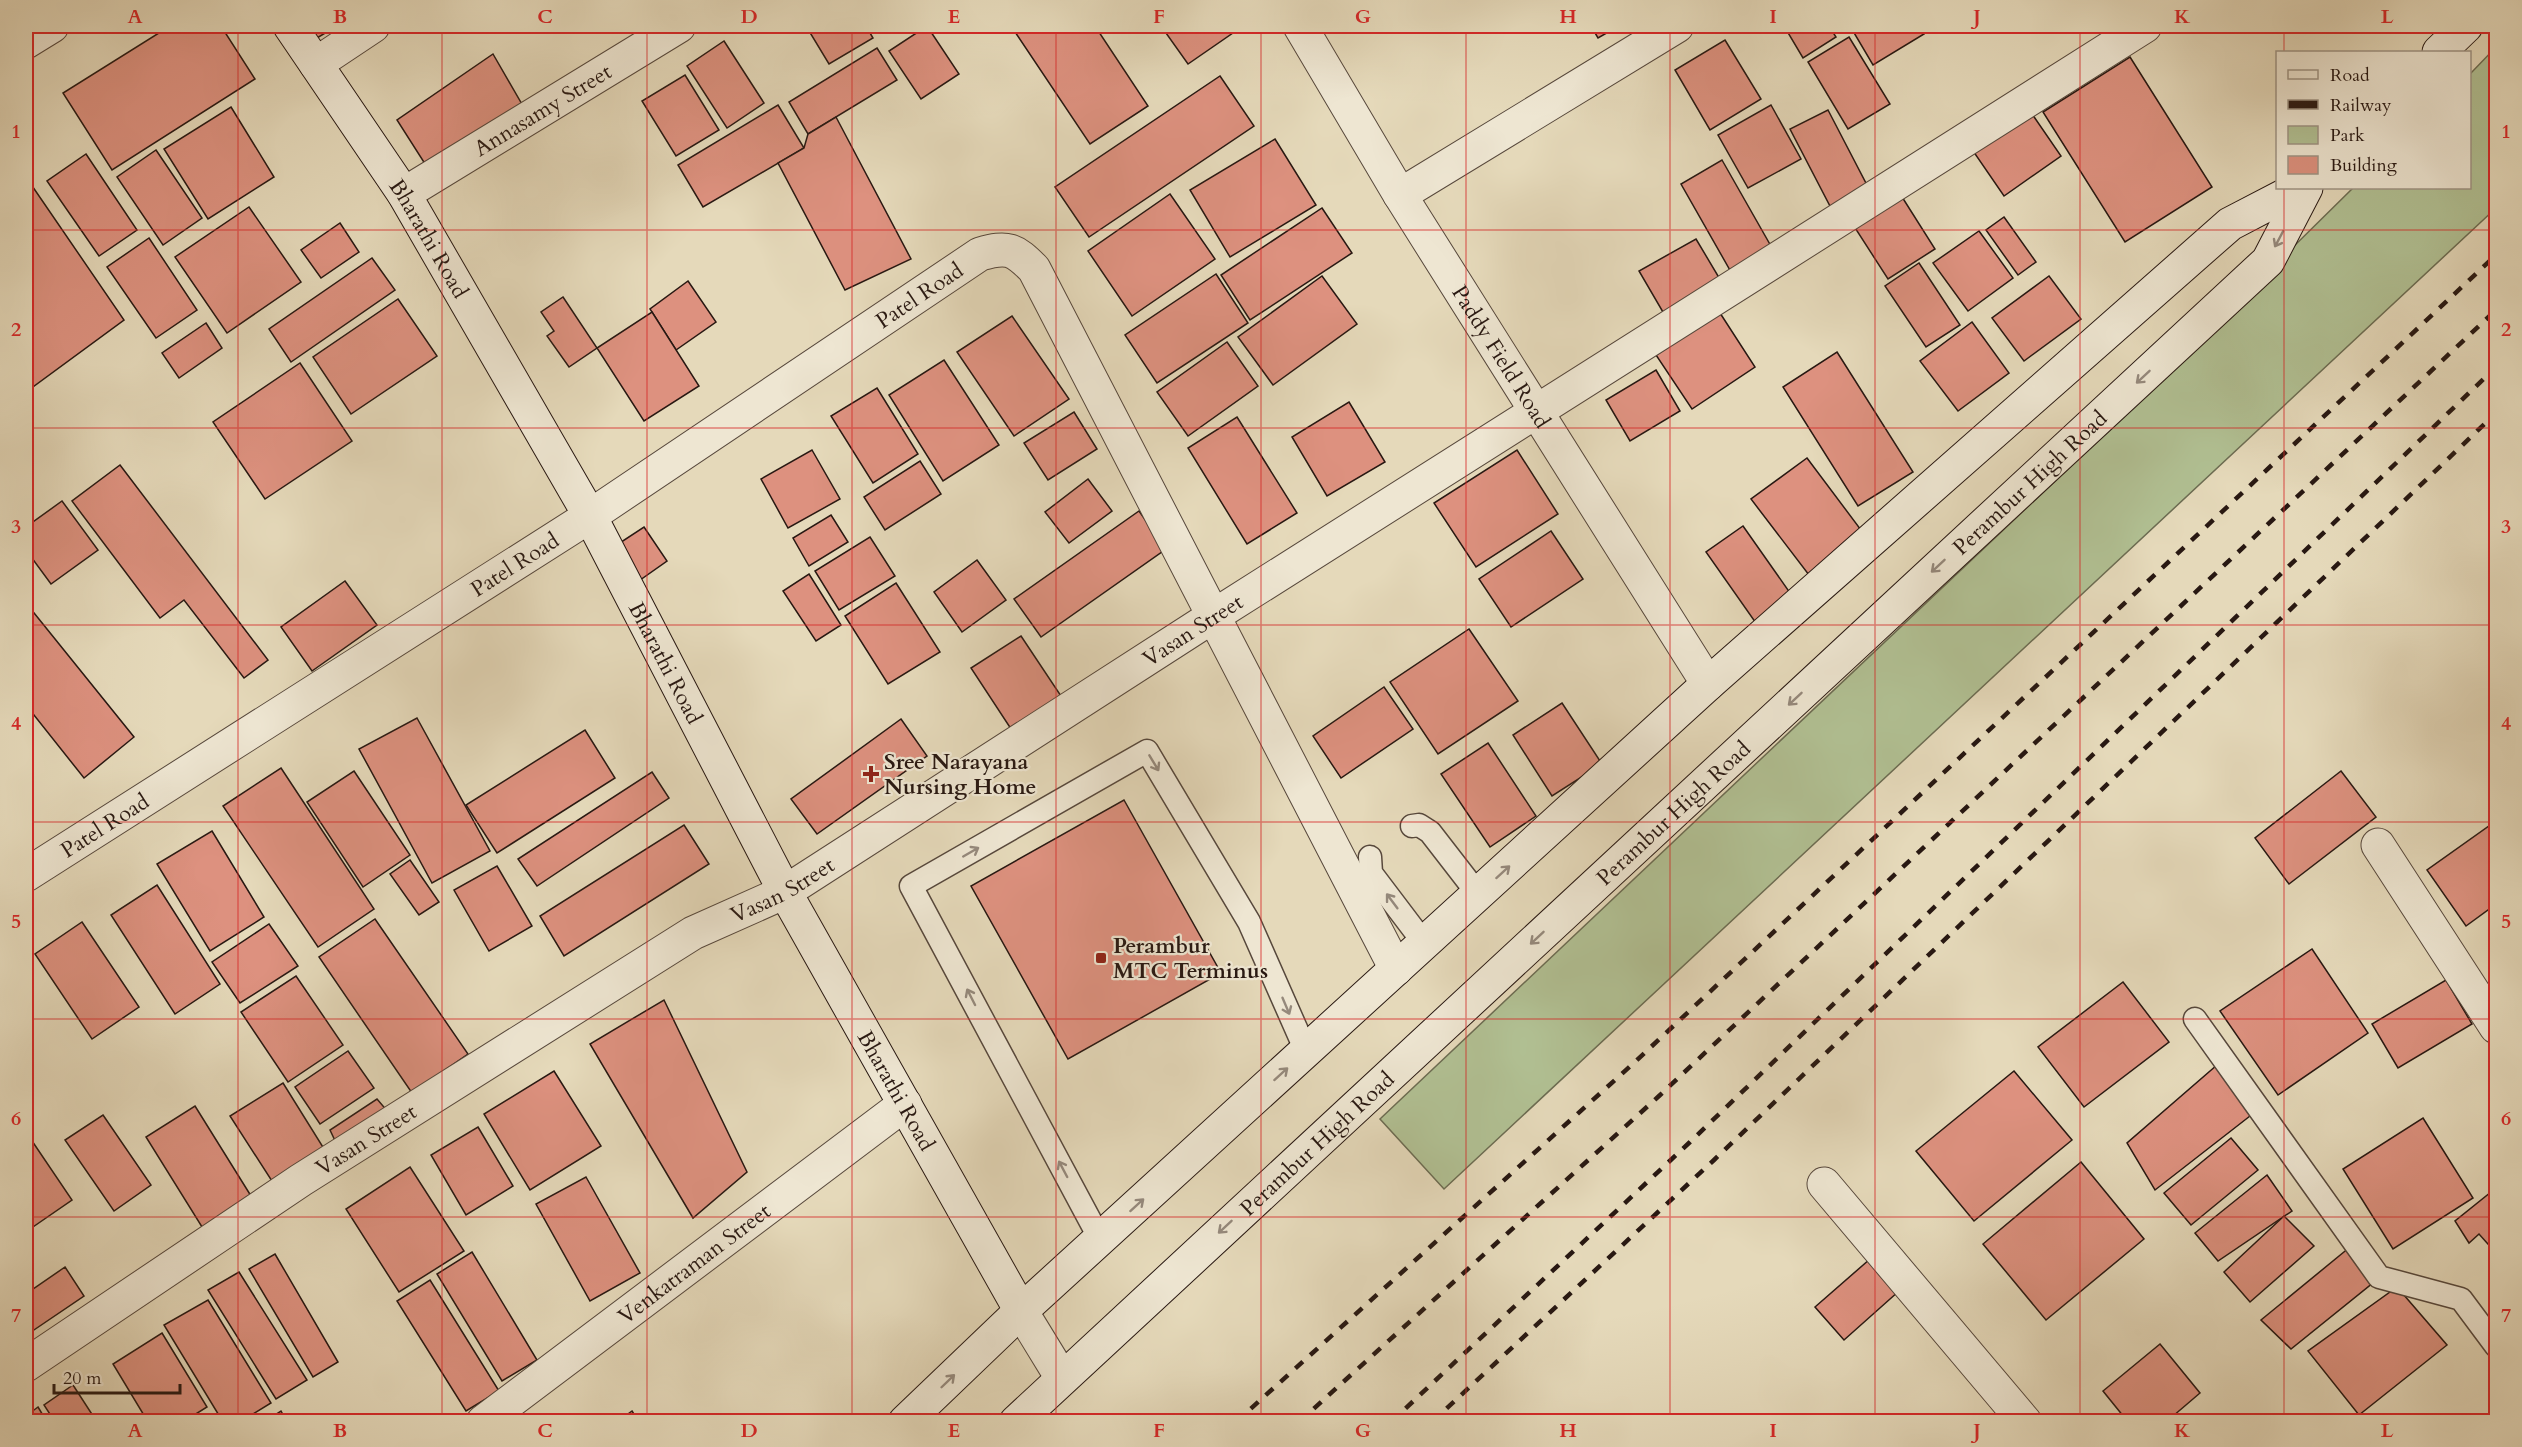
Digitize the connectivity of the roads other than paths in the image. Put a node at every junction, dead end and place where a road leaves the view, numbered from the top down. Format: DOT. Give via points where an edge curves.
graph roads {
  1 [pos="52,26"];
  2 [pos="290,26"];
  3 [pos="373,26"];
  4 [pos="679,26"];
  5 [pos="1300,26"];
  6 [pos="1677,26"];
  7 [pos="2145,26"];
  8 [pos="2466,26"];
  9 [pos="26,42"];
  10 [pos="2440,51"];
  11 [pos="316,64"];
  12 [pos="2297,189"];
  13 [pos="2305,189"];
  14 [pos="404,194"];
  15 [pos="1400,195"];
  16 [pos="1537,411"];
  17 [pos="590,516"];
  18 [pos="1215,615"];
  19 [pos="1708,684"];
  20 [pos="1412,826"];
  21 [pos="2378,845"];
  22 [pos="1370,857"];
  23 [pos="26,875"];
  24 [pos="785,891"];
  25 [pos="1478,894"];
  26 [pos="1424,943"];
  27 [pos="1396,969"];
  28 [pos="2195,1019"];
  29 [pos="2496,1027"];
  30 [pos="1306,1052"];
  31 [pos="905,1104"];
  32 [pos="1824,1184"];
  33 [pos="1100,1239"];
  34 [pos="1021,1311"];
  35 [pos="2496,1346"];
  36 [pos="26,1365"];
  37 [pos="1062,1378"];
  38 [pos="483,1422"];
  39 [pos="905,1422"];
  40 [pos="1016,1422"];
  41 [pos="2025,1422"];
  1 -- 9 [label="street"];
  2 -- 11 [label="street, Bharathi Road"];
  3 -- 11 [label="street"];
  4 -- 14 [label="street, Annasamy Street"];
  5 -- 15 [label="street, Paddy Field Road"];
  6 -- 15 [label="street"];
  7 -- 16 [label="street, Vasan Street"];
  8 -- 10 [label="street"];
  11 -- 14 [label="street, Bharathi Road"];
  12 -- 19 [label="street" via="2230,224"];
  13 -- 37 [label="street, Perambur High Road, one-way" via="2268,261"];
  14 -- 17 [label="street, Bharathi Road"];
  15 -- 16 [label="street, Paddy Field Road"];
  16 -- 18 [label="street, Vasan Street"];
  16 -- 19 [label="street, Paddy Field Road"];
  17 -- 18 [label="street, Patel Road" via="980,254 1000,248 1018,252 1034,269"];
  17 -- 23 [label="street, Patel Road"];
  17 -- 24 [label="street, Bharathi Road"];
  18 -- 24 [label="street, Vasan Street"];
  18 -- 27 [label="street"];
  25 -- 19 [label="street, one-way"];
  20 -- 25 [label="lane" via="1419,825 1430,832"];
  21 -- 29 [label="street"];
  26 -- 22 [label="lane, one-way" via="1371,873"];
  24 -- 31 [label="street, Bharathi Road"];
  24 -- 36 [label="street, Vasan Street" via="693,933 301,1180"];
  25 -- 26 [label="street"];
  26 -- 27 [label="street"];
  27 -- 30 [label="street"];
  28 -- 35 [label="lane" via="2379,1276 2461,1299"];
  33 -- 30 [label="street, one-way"];
  33 -- 30 [label="lane, one-way" via="911,886 1147,751 1250,922"];
  31 -- 34 [label="street, Bharathi Road"];
  31 -- 38 [label="street, Venkatraman Street"];
  32 -- 41 [label="street"];
  33 -- 34 [label="street"];
  34 -- 37 [label="street, Bharathi Road"];
  39 -- 34 [label="street, one-way"];
  37 -- 40 [label="street, Perambur High Road"];
}
